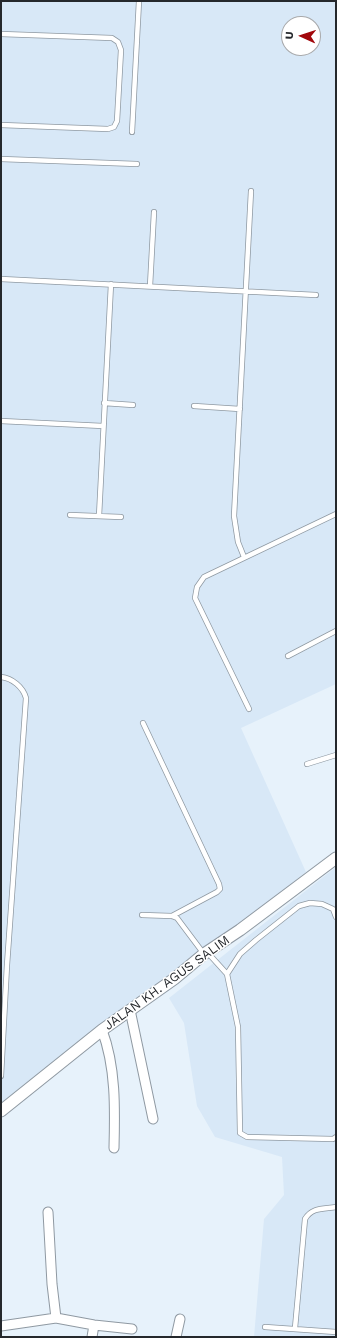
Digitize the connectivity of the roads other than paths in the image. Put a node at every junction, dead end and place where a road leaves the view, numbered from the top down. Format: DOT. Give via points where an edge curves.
graph roads {
  1 [pos="139,1"];
  2 [pos="1,34"];
  3 [pos="1,125"];
  4 [pos="132,132"];
  5 [pos="1,159"];
  6 [pos="137,164"];
  7 [pos="252,192"];
  8 [pos="154,212"];
  9 [pos="1,279"];
  10 [pos="111,284"];
  11 [pos="150,286"];
  12 [pos="246,291"];
  13 [pos="316,295"];
  14 [pos="104,403"];
  15 [pos="133,404"];
  16 [pos="194,406"];
  17 [pos="240,409"];
  18 [pos="1,421"];
  19 [pos="103,426"];
  20 [pos="336,514"];
  21 [pos="70,515"];
  22 [pos="98,516"];
  23 [pos="121,517"];
  24 [pos="244,557"];
  25 [pos="336,631"];
  26 [pos="288,656"];
  27 [pos="1,677"];
  28 [pos="249,709"];
  29 [pos="143,723"];
  30 [pos="336,755"];
  31 [pos="307,764"];
  32 [pos="336,858"];
  33 [pos="142,915"];
  34 [pos="172,916"];
  35 [pos="336,917"];
  36 [pos="205,953"];
  37 [pos="1,965"];
  38 [pos="7,965"];
  39 [pos="227,974"];
  40 [pos="130,1010"];
  41 [pos="2,1030"];
  42 [pos="102,1030"];
  43 [pos="1,1076"];
  44 [pos="1,1111"];
  45 [pos="153,1119"];
  46 [pos="336,1137"];
  47 [pos="114,1148"];
  48 [pos="336,1207"];
  49 [pos="48,1212"];
  50 [pos="56,1318"];
  51 [pos="180,1319"];
  52 [pos="94,1324"];
  53 [pos="1,1326"];
  54 [pos="265,1327"];
  55 [pos="295,1328"];
  56 [pos="132,1329"];
  57 [pos="336,1332"];
  58 [pos="92,1337"];
  59 [pos="176,1337"];
  1 -- 4 [label="lane"];
  2 -- 3 [label="lane" via="112,38 118,42 121,50 117,121 114,128"];
  5 -- 6 [label="lane"];
  7 -- 12 [label="lane"];
  8 -- 11 [label="lane"];
  9 -- 10 [label="lane"];
  10 -- 11 [label="lane"];
  10 -- 14 [label="lane"];
  11 -- 12 [label="lane"];
  12 -- 13 [label="lane"];
  12 -- 17 [label="lane"];
  14 -- 15 [label="lane"];
  14 -- 19 [label="lane"];
  16 -- 17 [label="lane"];
  17 -- 24 [label="lane" via="234,516 238,542"];
  18 -- 19 [label="lane"];
  19 -- 22 [label="lane"];
  20 -- 24 [label="lane"];
  21 -- 22 [label="lane"];
  22 -- 23 [label="lane"];
  24 -- 28 [label="lane" via="204,577 199,582 195,598"];
  25 -- 26 [label="lane"];
  27 -- 38 [label="lane" via="9,678 24,692 26,698"];
  29 -- 34 [label="lane" via="220,889"];
  30 -- 31 [label="lane"];
  32 -- 36 [label="street, JALAN KH. AGUS SALIM"];
  33 -- 34 [label="lane"];
  34 -- 36 [label="lane" via="177,918"];
  35 -- 39 [label="lane" via="333,909 322,904 310,903 299,906 240,954"];
  36 -- 39 [label="lane"];
  36 -- 40 [label="street, JALAN KH. AGUS SALIM"];
  37 -- 38 [label="lane"];
  38 -- 41 [label="lane"];
  39 -- 46 [label="lane" via="238,1027 240,1133 247,1138"];
  40 -- 42 [label="street, JALAN KH. AGUS SALIM"];
  40 -- 45 [label="street"];
  41 -- 43 [label="lane"];
  42 -- 44 [label="street, JALAN KH. AGUS SALIM"];
  42 -- 47 [label="street" via="112,1076"];
  48 -- 55 [label="lane" via="313,1210 305,1219"];
  49 -- 50 [label="street"];
  50 -- 52 [label="street"];
  50 -- 53 [label="street"];
  51 -- 59 [label="street"];
  52 -- 56 [label="street"];
  52 -- 58 [label="street"];
  54 -- 55 [label="lane"];
  55 -- 57 [label="lane"];
}
